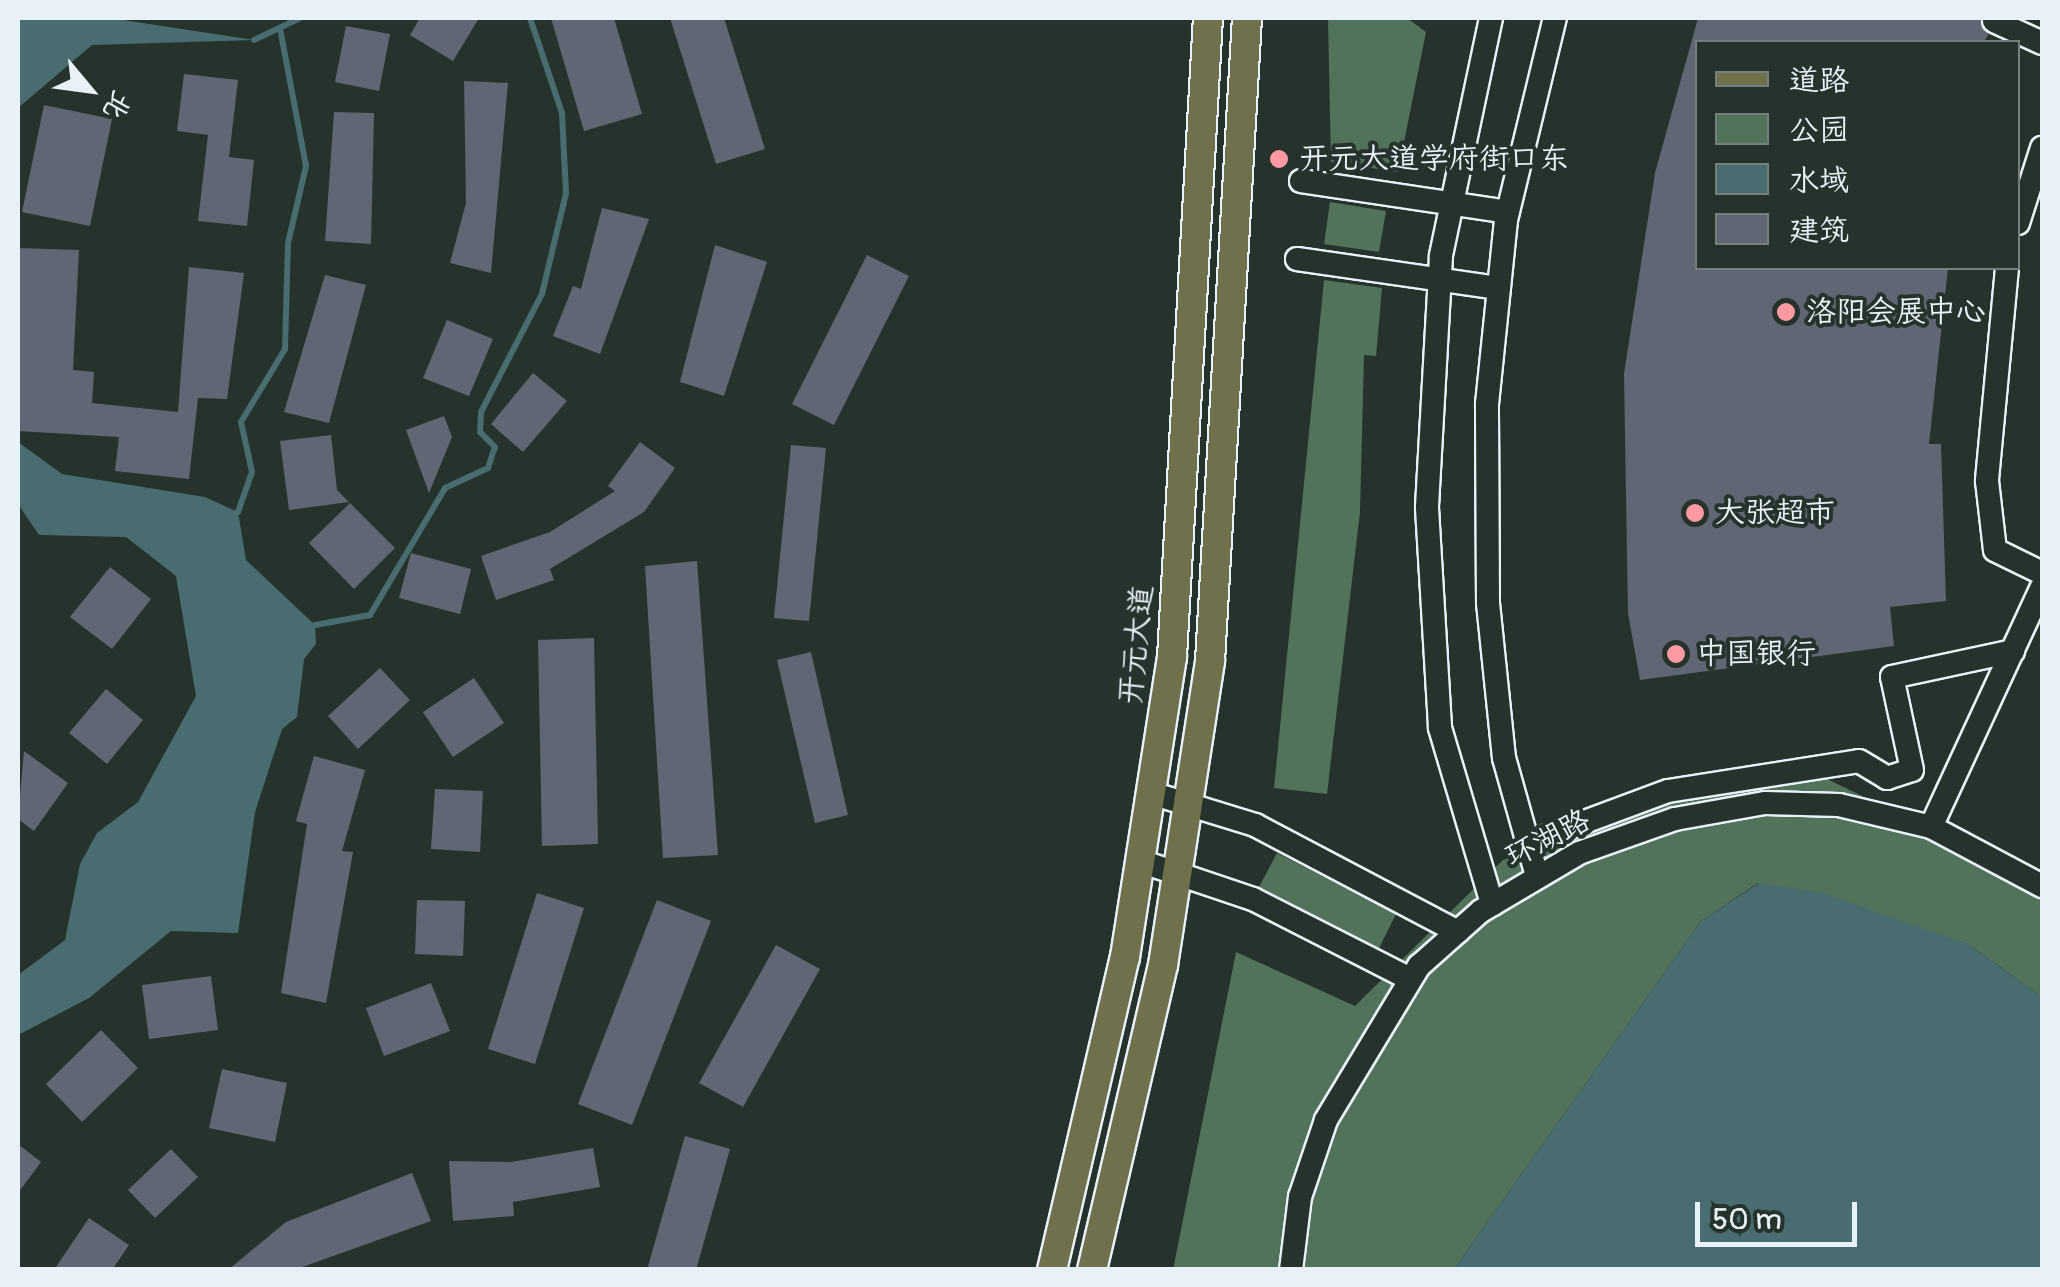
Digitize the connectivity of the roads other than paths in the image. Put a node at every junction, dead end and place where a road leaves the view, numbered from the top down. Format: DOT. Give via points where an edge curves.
graph roads {
  1 [pos="1208,18"];
  2 [pos="1246,18"];
  3 [pos="1491,18"];
  4 [pos="1555,18"];
  5 [pos="1994,21"];
  6 [pos="2042,42"];
  7 [pos="2042,148"];
  8 [pos="1301,181"];
  9 [pos="1450,203"];
  10 [pos="1508,212"];
  11 [pos="2020,216"];
  12 [pos="1297,259"];
  13 [pos="2007,270"];
  14 [pos="1440,280"];
  15 [pos="1499,288"];
  16 [pos="2042,573"];
  17 [pos="2042,586"];
  18 [pos="2012,651"];
  19 [pos="1150,793"];
  20 [pos="1188,804"];
  21 [pos="1931,826"];
  22 [pos="1528,843"];
  23 [pos="1140,861"];
  24 [pos="1178,873"];
  25 [pos="1538,876"];
  26 [pos="2042,886"];
  27 [pos="1492,904"];
  28 [pos="1458,932"];
  29 [pos="1410,979"];
  30 [pos="1052,1270"];
  31 [pos="1092,1270"];
  32 [pos="1291,1270"];
  1 -- 19 [label="main road, 开元大道" via="1172,657"];
  2 -- 20 [label="main road" via="1210,661"];
  3 -- 9 [label="street"];
  4 -- 10 [label="street"];
  5 -- 6 [label="street"];
  7 -- 11 [label="street"];
  8 -- 9 [label="street"];
  9 -- 10 [label="street"];
  9 -- 14 [label="street"];
  10 -- 15 [label="street"];
  12 -- 14 [label="street"];
  13 -- 16 [label="street" via="1987,481 1995,550"];
  14 -- 15 [label="street"];
  14 -- 27 [label="street" via="1428,490 1440,728"];
  15 -- 22 [label="street" via="1487,404 1488,602 1504,758"];
  17 -- 18 [label="street"];
  18 -- 21 [label="street"];
  18 -- 22 [label="street" via="1892,676 1912,770 1887,778 1859,762 1668,791"];
  19 -- 20 [label="street"];
  19 -- 23 [label="main road, 开元大道"];
  20 -- 24 [label="main road"];
  20 -- 28 [label="street" via="1255,825"];
  21 -- 25 [label="street, 环湖路" via="1839,805 1765,803 1638,830"];
  21 -- 26 [label="street, 环湖路"];
  22 -- 25 [label="street"];
  23 -- 24 [label="street"];
  23 -- 30 [label="main road, 开元大道"];
  24 -- 29 [label="street" via="1253,899"];
  24 -- 31 [label="main road"];
  25 -- 27 [label="street, 环湖路"];
  27 -- 28 [label="street, 环湖路"];
  28 -- 29 [label="street, 环湖路"];
  29 -- 32 [label="street, 环湖路" via="1326,1120 1300,1196"];
}
